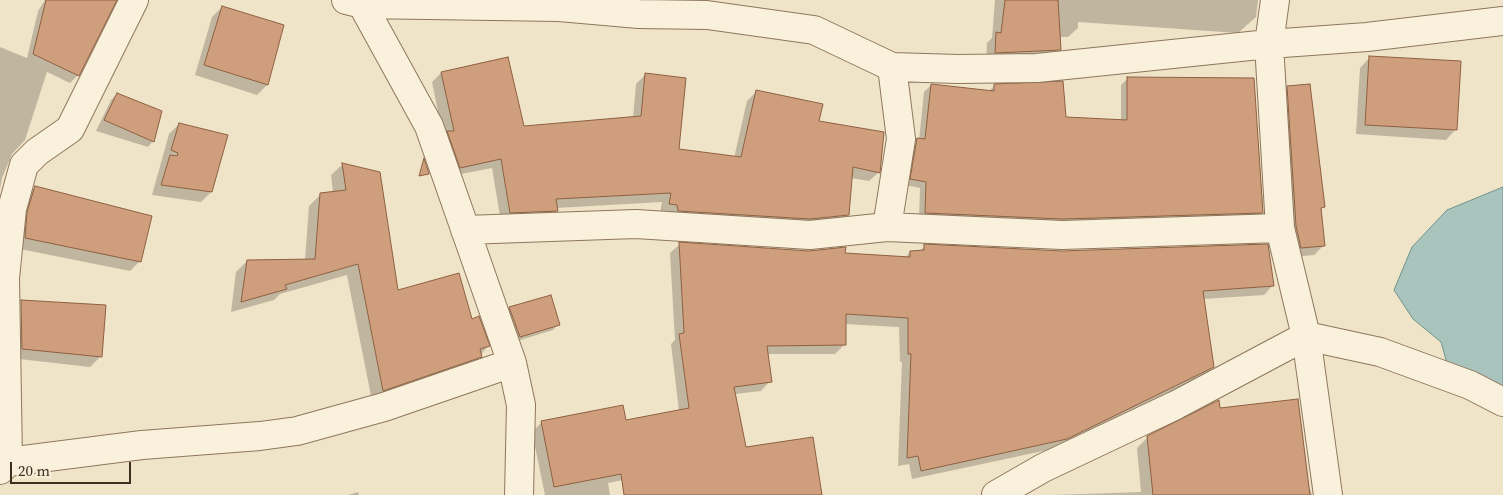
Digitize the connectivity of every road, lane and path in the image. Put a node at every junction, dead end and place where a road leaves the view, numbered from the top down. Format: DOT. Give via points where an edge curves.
graph roads {
  1 [pos="134,0"];
  2 [pos="1275,0"];
  3 [pos="357,1"];
  4 [pos="559,4"];
  5 [pos="708,8"];
  6 [pos="1503,21"];
  7 [pos="1268,44"];
  8 [pos="892,67"];
  9 [pos="887,227"];
  10 [pos="1280,228"];
  11 [pos="465,230"];
  12 [pos="1306,336"];
  13 [pos="512,363"];
  14 [pos="1503,402"];
  15 [pos="4,466"];
  16 [pos="519,495"];
  17 [pos="996,495"];
  18 [pos="1328,495"];
  1 -- 15 [label="street" via="70,128 24,165 12,209 5,278"];
  2 -- 7 [label="street"];
  3 -- 4 [label="street"];
  3 -- 11 [label="street" via="428,126"];
  4 -- 5 [label="street" via="639,14"];
  5 -- 8 [label="street" via="814,30"];
  6 -- 7 [label="street" via="1367,37"];
  7 -- 8 [label="street" via="1037,68"];
  7 -- 10 [label="street"];
  8 -- 9 [label="street" via="901,139"];
  9 -- 10 [label="street" via="1062,235"];
  9 -- 11 [label="street" via="810,235 636,224"];
  10 -- 12 [label="street"];
  11 -- 13 [label="street"];
  12 -- 14 [label="street" via="1380,352 1470,385"];
  12 -- 17 [label="street"];
  12 -- 18 [label="street"];
  13 -- 15 [label="street" via="384,407 297,430 142,445"];
  13 -- 16 [label="street" via="521,405"];
}
